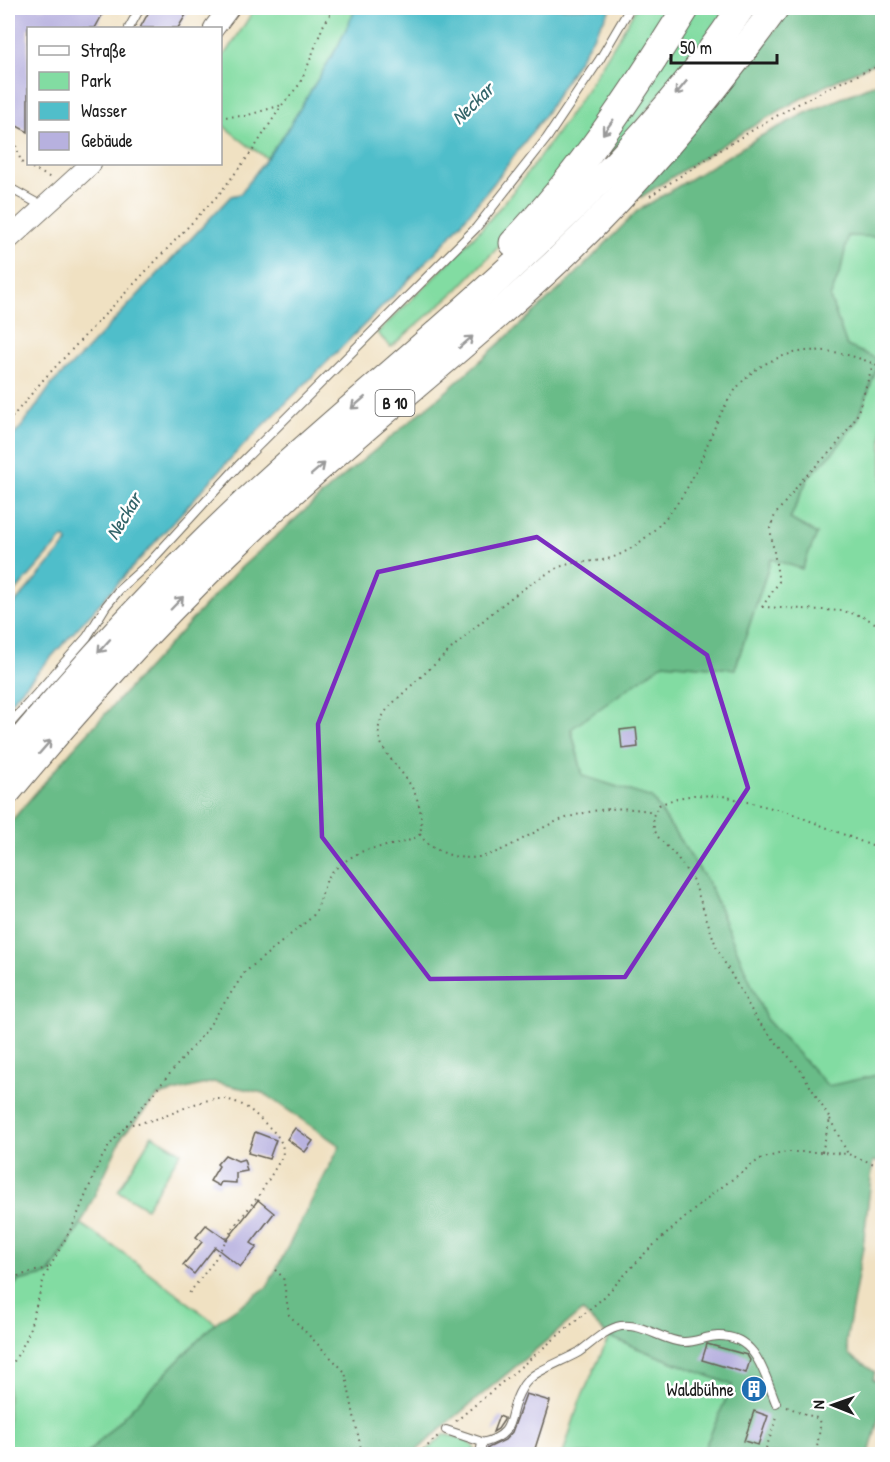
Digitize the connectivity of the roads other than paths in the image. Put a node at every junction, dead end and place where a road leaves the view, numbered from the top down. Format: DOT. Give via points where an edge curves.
graph roads {
  1 [pos="140,8"];
  2 [pos="229,8"];
  3 [pos="630,8"];
  4 [pos="686,8"];
  5 [pos="741,8"];
  6 [pos="774,8"];
  7 [pos="130,27"];
  8 [pos="215,27"];
  9 [pos="90,165"];
  10 [pos="8,187"];
  11 [pos="45,207"];
  12 [pos="8,240"];
  13 [pos="402,364"];
  14 [pos="8,726"];
  15 [pos="8,756"];
  16 [pos="8,791"];
  17 [pos="776,1403"];
  18 [pos="446,1430"];
  19 [pos="482,1443"];
  20 [pos="480,1455"];
  1 -- 7 [label="lane"];
  2 -- 8 [label="street"];
  3 -- 14 [label="lane" via="547,138 476,228 119,590 87,637"];
  4 -- 13 [label="highway, one-way" via="578,167 532,224"];
  5 -- 13 [label="highway, B 10, one-way" via="699,67 607,174 496,282"];
  16 -- 6 [label="highway, B 10, one-way" via="129,652 228,552 608,212 691,119"];
  9 -- 11 [label="street"];
  10 -- 11 [label="lane"];
  11 -- 12 [label="street"];
  13 -- 15 [label="highway, B 10, one-way" via="273,477 167,579"];
  17 -- 19 [label="lane" via="756,1355 743,1342 720,1336 680,1342 640,1328 621,1326 532,1377 520,1390 503,1435"];
  18 -- 19 [label="lane"];
  19 -- 20 [label="lane"];
}
